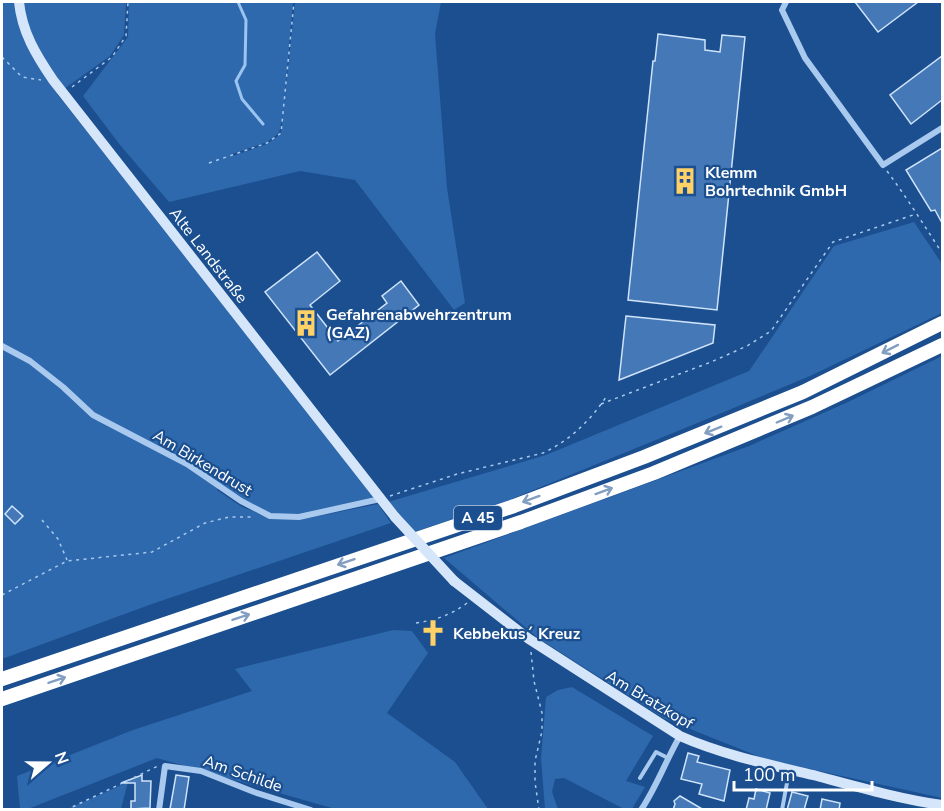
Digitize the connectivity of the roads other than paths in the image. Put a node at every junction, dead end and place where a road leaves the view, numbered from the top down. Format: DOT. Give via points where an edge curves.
graph roads {
  1 [pos="19,2"];
  2 [pos="786,2"];
  3 [pos="942,128"];
  4 [pos="942,323"];
  5 [pos="942,345"];
  6 [pos="2,346"];
  7 [pos="380,499"];
  8 [pos="395,517"];
  9 [pos="2,680"];
  10 [pos="2,699"];
  11 [pos="680,736"];
  12 [pos="668,758"];
  13 [pos="790,770"];
  14 [pos="640,778"];
  15 [pos="942,805"];
  16 [pos="642,809"];
  17 [pos="159,810"];
  18 [pos="311,810"];
  19 [pos="782,810"];
  1 -- 7 [label="street, Alte Landstraße" via="24,29 52,80"];
  2 -- 3 [label="street" via="782,10 806,58 883,165"];
  4 -- 9 [label="highway, A 45, one-way" via="803,392 644,457 514,506"];
  10 -- 5 [label="highway, A 45, one-way" via="643,477 802,411"];
  6 -- 7 [label="street, Am Birkendrust" via="30,361 93,415 187,464 270,516 298,517"];
  7 -- 8 [label="street, Alte Landstraße"];
  8 -- 11 [label="street, Am Bratzkopf, bridge" via="454,580 529,639"];
  11 -- 12 [label="street"];
  11 -- 13 [label="street, Am Bratzkopf"];
  12 -- 14 [label="lane" via="656,752"];
  12 -- 16 [label="street"];
  13 -- 15 [label="street, Am Bratzkopf"];
  13 -- 19 [label="lane"];
  17 -- 18 [label="street, Am Schilde" via="165,766 201,771"];
}
